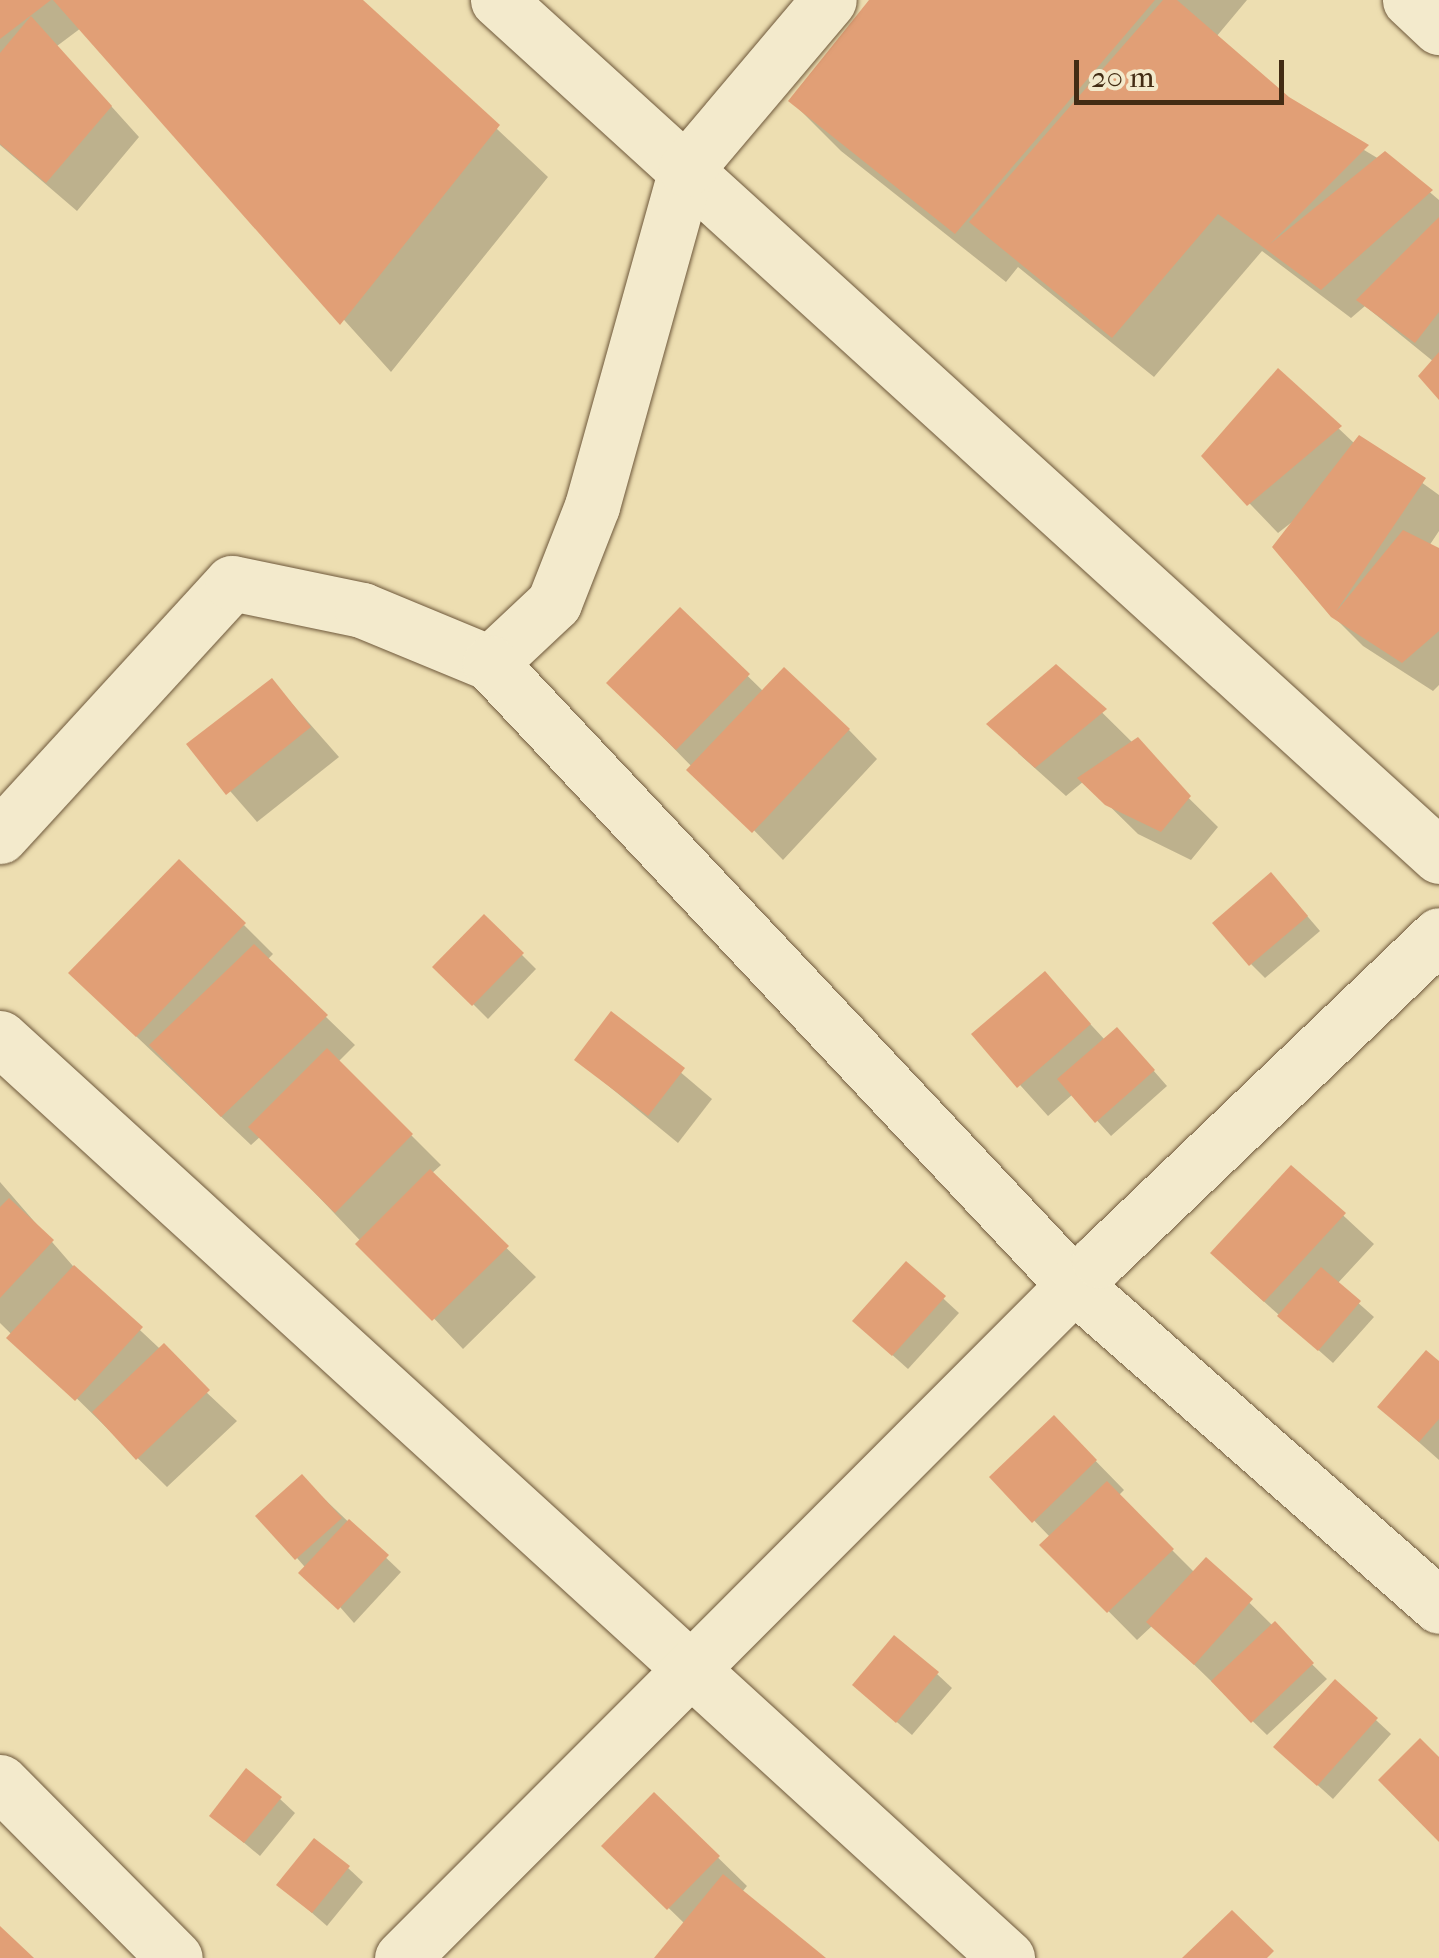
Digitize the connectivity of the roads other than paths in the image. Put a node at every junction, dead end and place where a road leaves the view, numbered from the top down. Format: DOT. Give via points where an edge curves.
graph roads {
  1 [pos="498,0"];
  2 [pos="829,0"];
  3 [pos="1410,0"];
  4 [pos="1439,27"];
  5 [pos="686,169"];
  6 [pos="490,663"];
  7 [pos="0,836"];
  8 [pos="1439,856"];
  9 [pos="1439,935"];
  10 [pos="0,1038"];
  11 [pos="1074,1284"];
  12 [pos="1439,1606"];
  13 [pos="690,1675"];
  14 [pos="0,1782"];
  15 [pos="175,1958"];
  16 [pos="402,1958"];
  17 [pos="1007,1958"];
  1 -- 5 [label="street"];
  2 -- 5 [label="street"];
  3 -- 4 [label="street"];
  5 -- 6 [label="street" via="592,506 554,604"];
  5 -- 8 [label="street"];
  6 -- 7 [label="street" via="362,610 232,583"];
  6 -- 11 [label="street"];
  9 -- 11 [label="street"];
  10 -- 13 [label="street"];
  11 -- 12 [label="street"];
  11 -- 13 [label="street"];
  13 -- 16 [label="street"];
  13 -- 17 [label="street"];
  14 -- 15 [label="street"];
}
